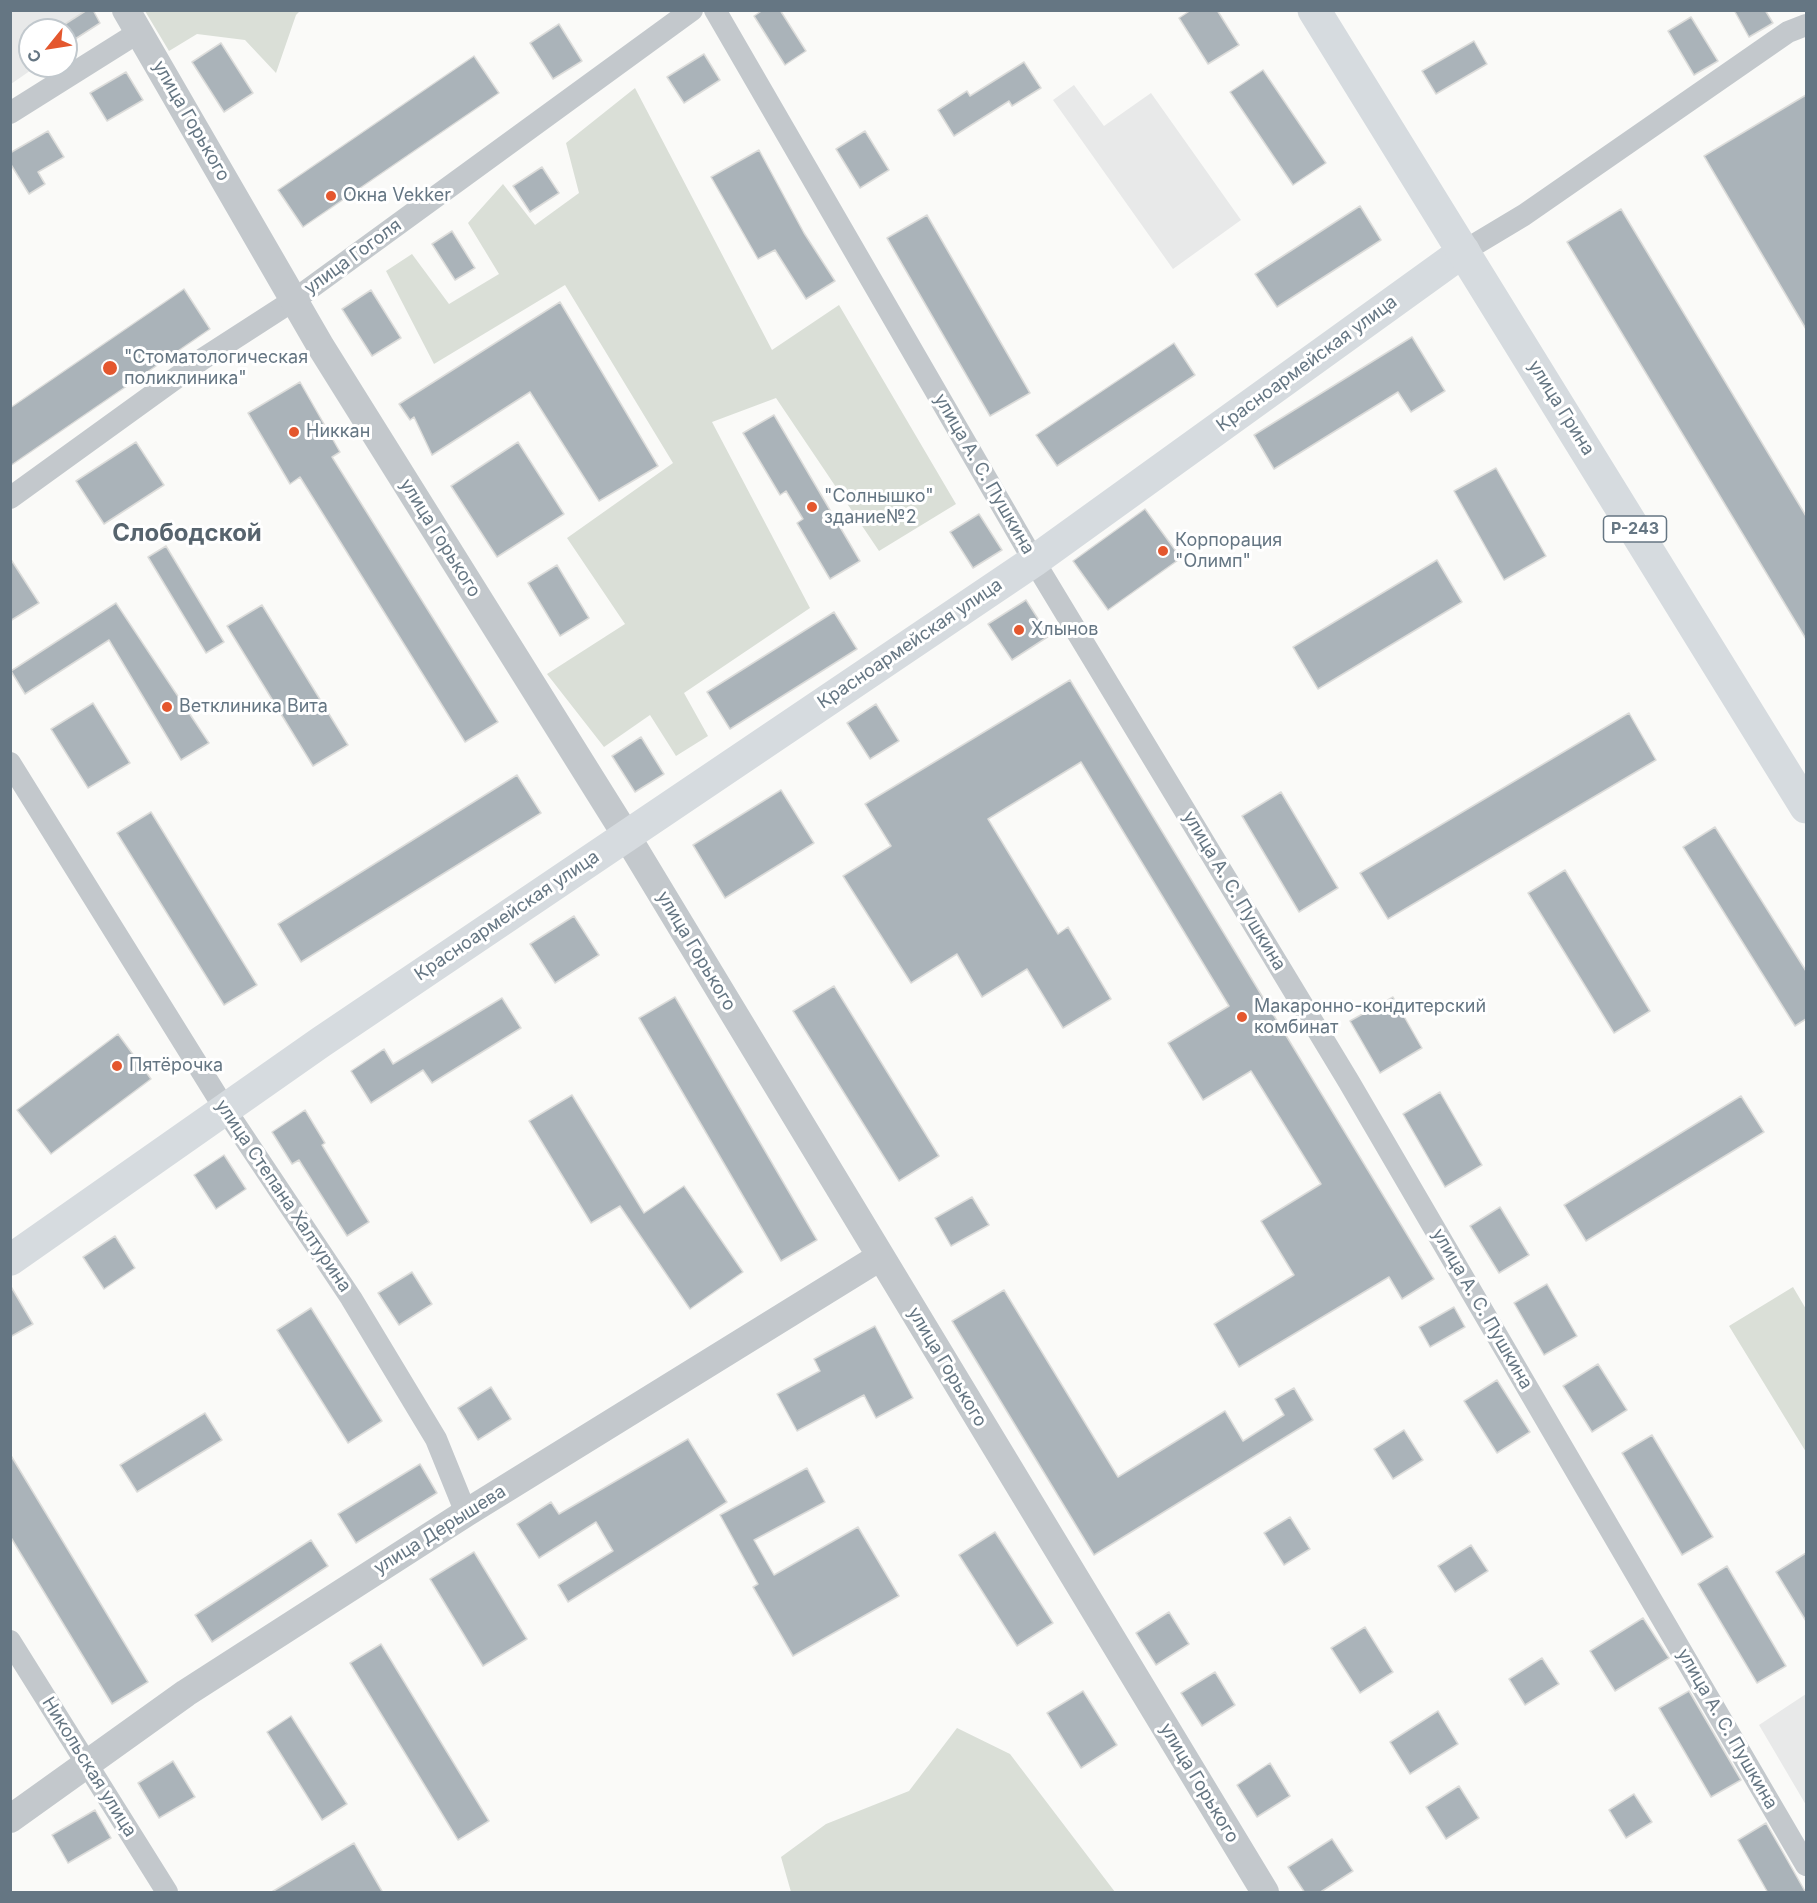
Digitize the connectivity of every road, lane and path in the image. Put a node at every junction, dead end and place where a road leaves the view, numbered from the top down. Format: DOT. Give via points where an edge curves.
graph roads {
  1 [pos="692,10"];
  2 [pos="715,10"];
  3 [pos="1314,10"];
  4 [pos="132,21"];
  5 [pos="1806,25"];
  6 [pos="10,113"];
  7 [pos="1464,251"];
  8 [pos="294,300"];
  9 [pos="10,498"];
  10 [pos="1034,561"];
  11 [pos="10,763"];
  12 [pos="1806,807"];
  13 [pos="626,835"];
  14 [pos="225,1109"];
  15 [pos="880,1257"];
  16 [pos="10,1260"];
  17 [pos="466,1513"];
  18 [pos="10,1641"];
  19 [pos="87,1763"];
  20 [pos="10,1819"];
  21 [pos="1806,1865"];
  22 [pos="167,1893"];
  23 [pos="1265,1893"];
  1 -- 8 [label="street, улица Гоголя"];
  2 -- 10 [label="street, улица А. С. Пушкина"];
  3 -- 7 [label="highway, улица Грина / Р-243"];
  4 -- 6 [label="street"];
  4 -- 8 [label="street, улица Горького"];
  5 -- 7 [label="street, Красноармейская улица" via="1788,32 1524,215"];
  7 -- 10 [label="main road, Красноармейская улица"];
  7 -- 12 [label="highway, улица Грина / Р-243"];
  8 -- 9 [label="street, улица Гоголя" via="201,360"];
  8 -- 13 [label="street, улица Горького"];
  10 -- 13 [label="main road, Красноармейская улица"];
  10 -- 21 [label="street, улица А. С. Пушкина" via="1349,1082"];
  11 -- 14 [label="street, улица Степана Халтурина"];
  13 -- 14 [label="main road, Красноармейская улица"];
  13 -- 15 [label="street, улица Горького"];
  14 -- 16 [label="main road, Красноармейская улица"];
  14 -- 17 [label="street, улица Степана Халтурина" via="351,1298 436,1439"];
  15 -- 17 [label="street, улица Дерышева"];
  15 -- 23 [label="street, улица Горького"];
  17 -- 19 [label="street, улица Дерышева" via="186,1693"];
  18 -- 19 [label="street, Никольская улица"];
  19 -- 20 [label="street, улица Дерышева"];
  19 -- 22 [label="street, Никольская улица"];
}
